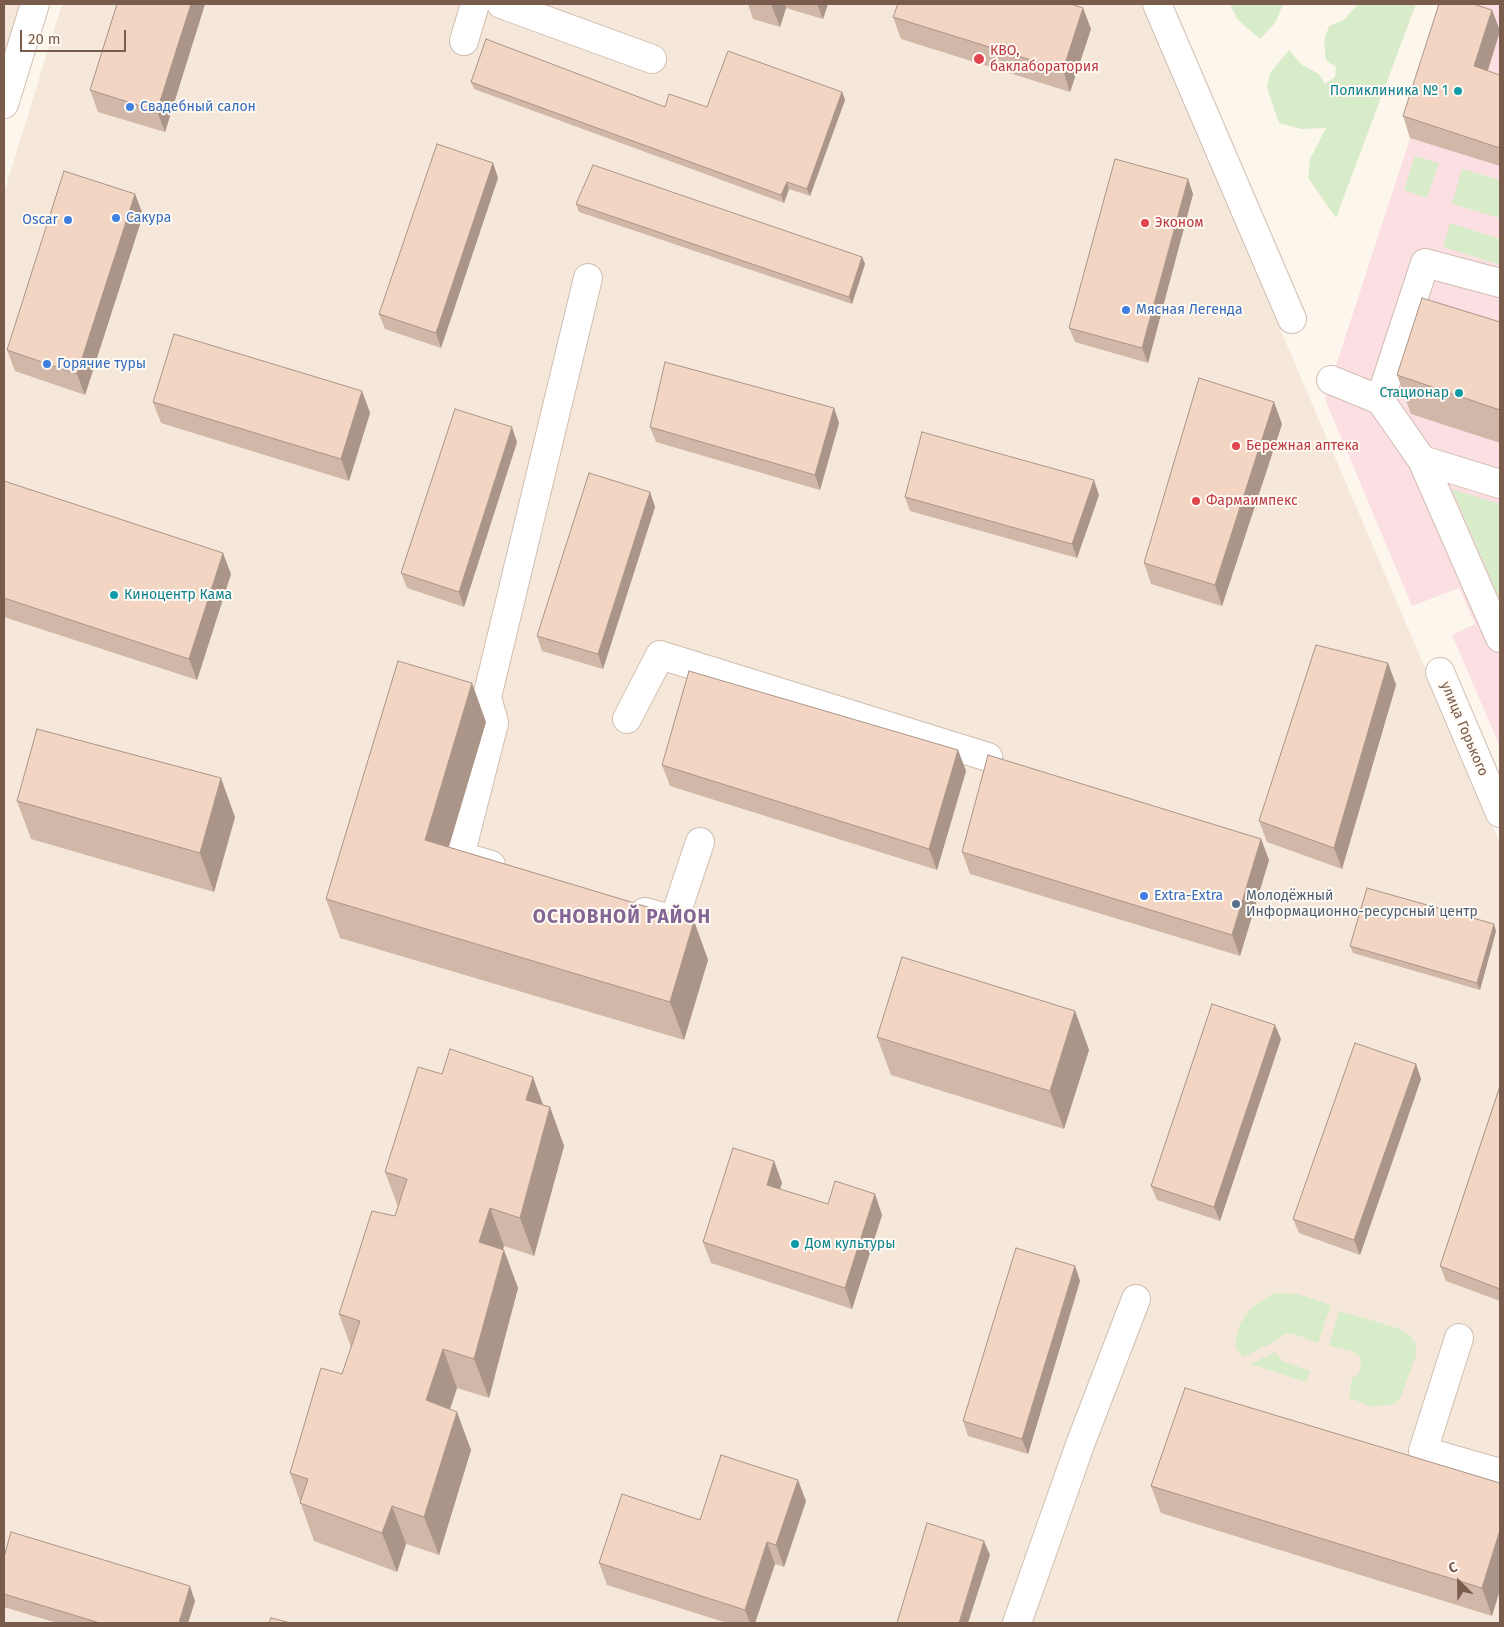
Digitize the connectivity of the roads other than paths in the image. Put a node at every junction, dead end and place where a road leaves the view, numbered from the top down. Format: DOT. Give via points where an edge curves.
graph roads {
  1 [pos="35,4"];
  2 [pos="475,4"];
  3 [pos="501,4"];
  4 [pos="1157,4"];
  5 [pos="464,41"];
  6 [pos="652,59"];
  7 [pos="4,104"];
  8 [pos="588,278"];
  9 [pos="1500,284"];
  10 [pos="1292,319"];
  11 [pos="1332,380"];
  12 [pos="1380,400"];
  13 [pos="1422,460"];
  14 [pos="1500,484"];
  15 [pos="1500,638"];
  16 [pos="1440,672"];
  17 [pos="627,719"];
  18 [pos="988,757"];
  19 [pos="1500,814"];
  20 [pos="700,842"];
  21 [pos="516,873"];
  22 [pos="618,904"];
  23 [pos="1136,1298"];
  24 [pos="1458,1338"];
  25 [pos="1500,1473"];
  26 [pos="1017,1623"];
  1 -- 7 [label="street"];
  2 -- 5 [label="street"];
  3 -- 6 [label="street"];
  4 -- 10 [label="street"];
  8 -- 21 [label="street" via="487,697 494,722 460,856"];
  9 -- 12 [label="street" via="1424,263"];
  11 -- 12 [label="street"];
  12 -- 13 [label="street"];
  13 -- 14 [label="street"];
  13 -- 15 [label="street"];
  16 -- 19 [label="street, улица Горького"];
  17 -- 18 [label="street" via="660,655"];
  20 -- 22 [label="street" via="674,920"];
  23 -- 26 [label="street" via="1080,1442"];
  24 -- 25 [label="street" via="1423,1451"];
}
